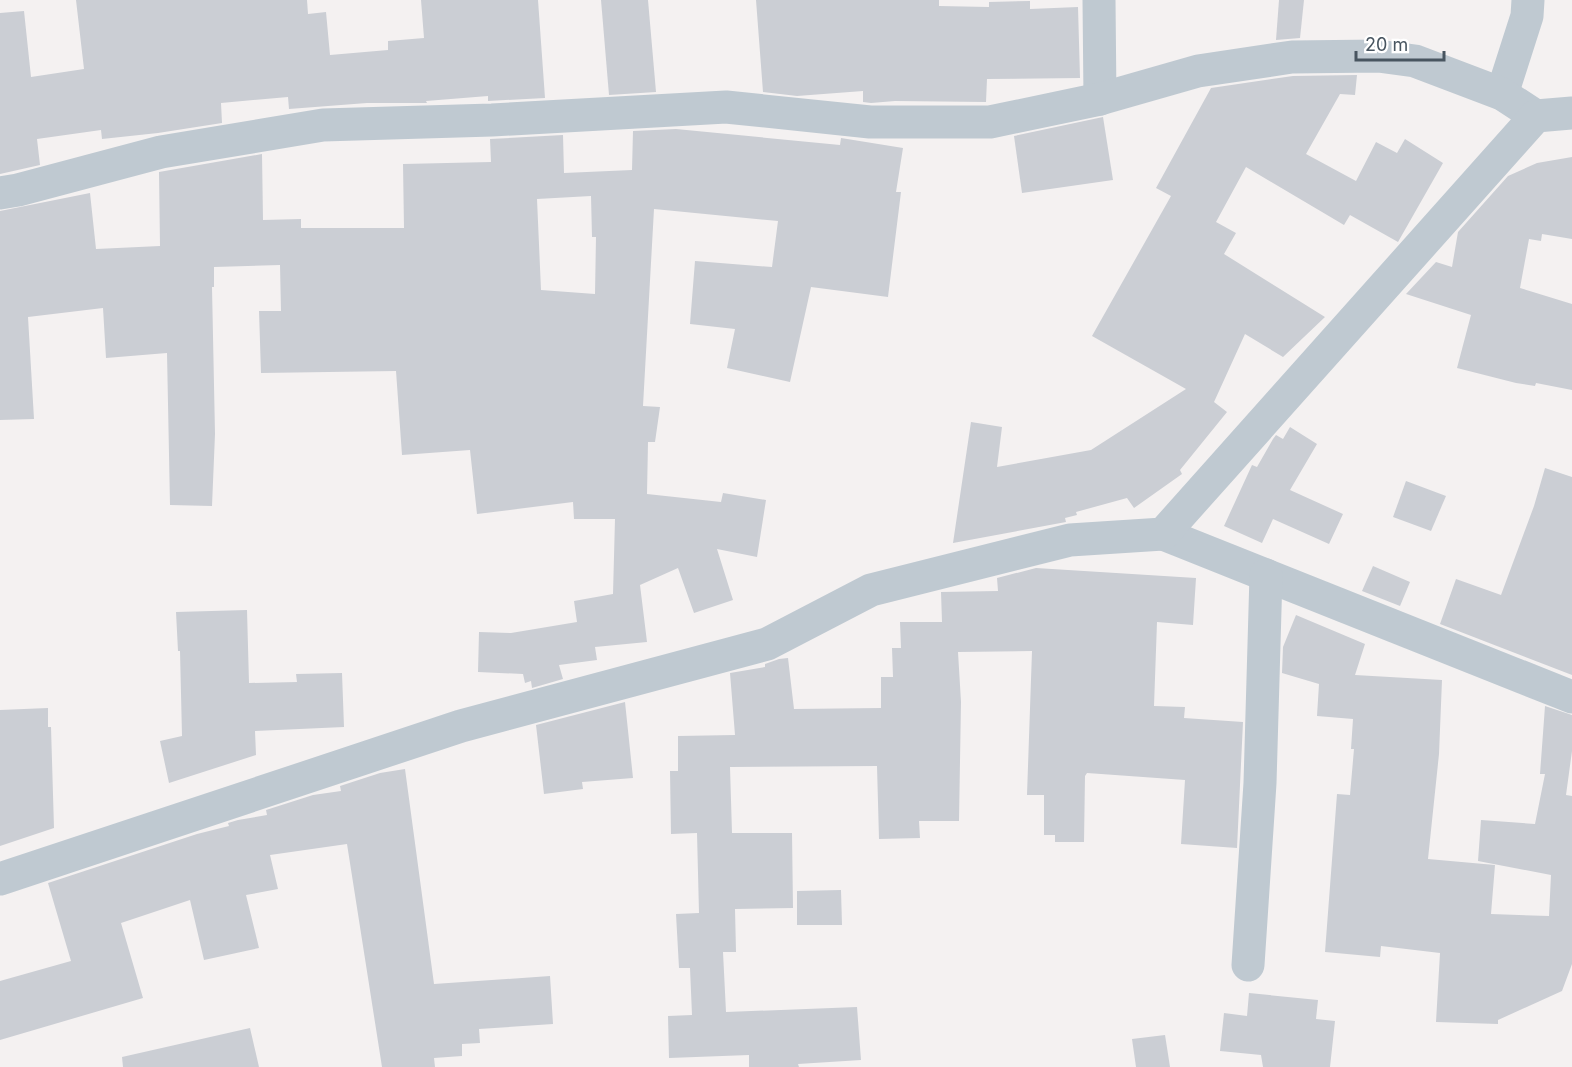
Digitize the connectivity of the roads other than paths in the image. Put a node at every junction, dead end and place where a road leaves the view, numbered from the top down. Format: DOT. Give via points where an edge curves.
graph roads {
  1 [pos="1099,0"];
  2 [pos="1528,0"];
  3 [pos="1502,94"];
  4 [pos="1100,99"];
  5 [pos="1572,114"];
  6 [pos="1536,116"];
  7 [pos="0,193"];
  8 [pos="1163,534"];
  9 [pos="1266,575"];
  10 [pos="1572,697"];
  11 [pos="0,879"];
  12 [pos="1248,965"];
  1 -- 4 [label="street"];
  2 -- 3 [label="street" via="1527,16"];
  3 -- 4 [label="street" via="1415,61 1378,56 1292,57 1210,69"];
  3 -- 6 [label="street"];
  4 -- 7 [label="street" via="990,122 870,122 726,107 323,125 161,152"];
  5 -- 6 [label="street"];
  6 -- 8 [label="street"];
  8 -- 9 [label="street"];
  8 -- 11 [label="street" via="1070,540 871,590 767,644 461,726"];
  9 -- 10 [label="street"];
  9 -- 12 [label="street" via="1260,783"];
}
